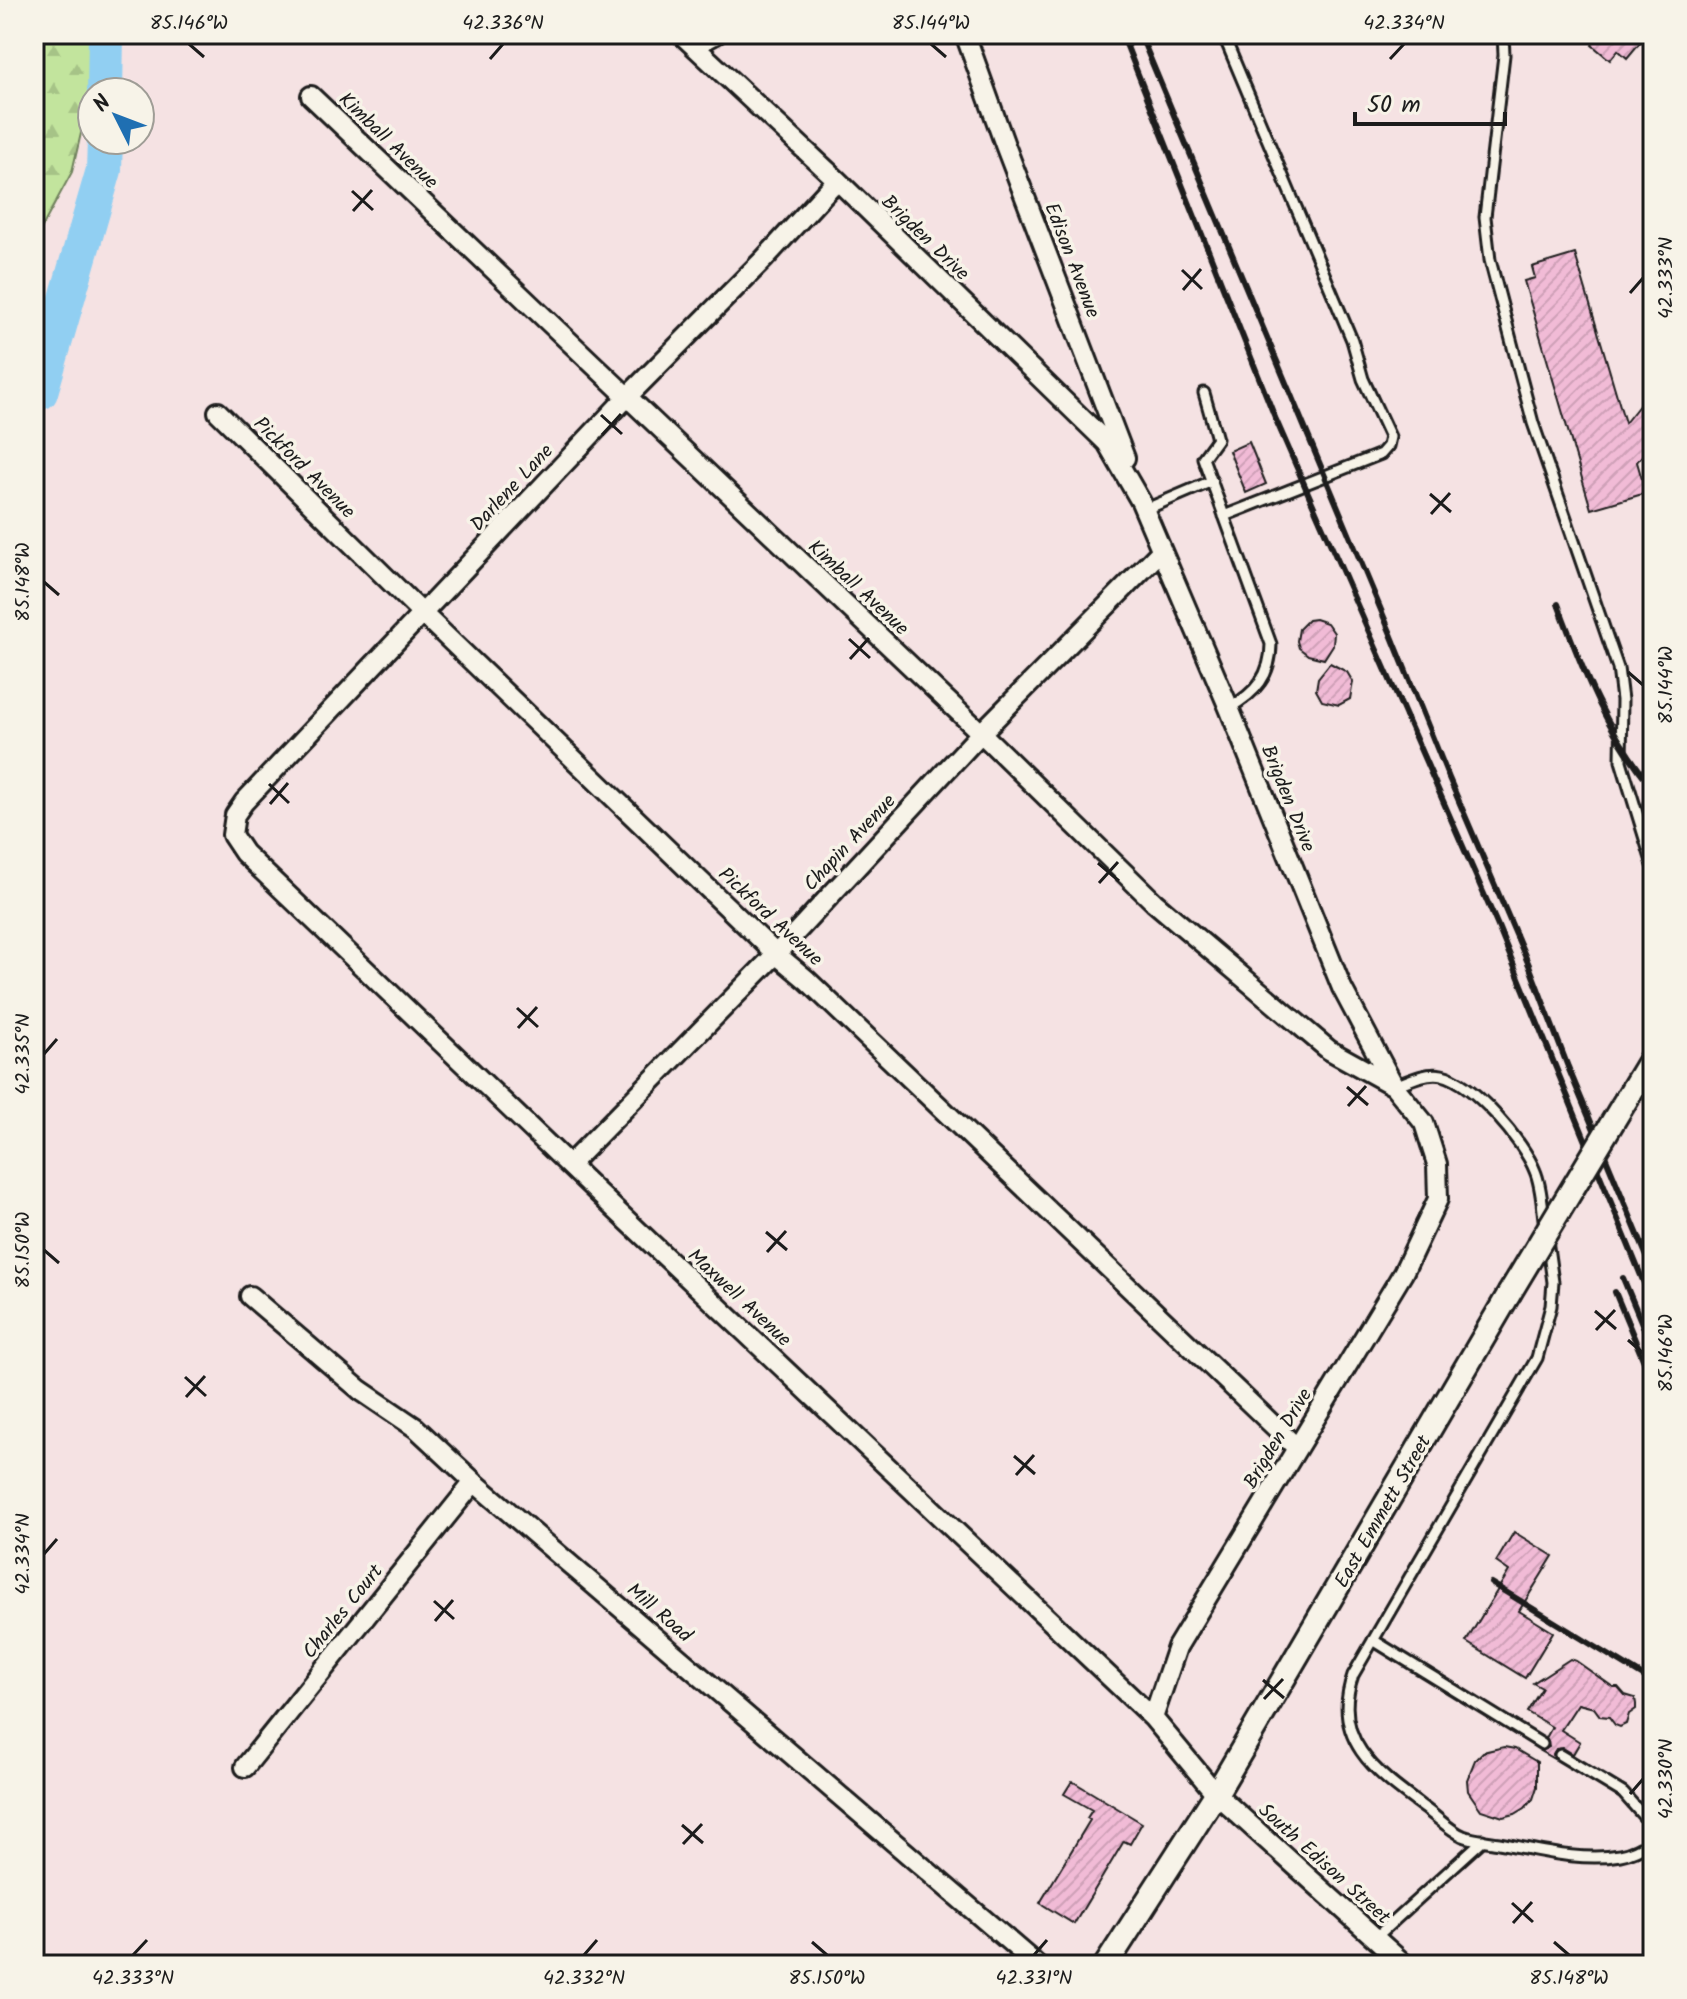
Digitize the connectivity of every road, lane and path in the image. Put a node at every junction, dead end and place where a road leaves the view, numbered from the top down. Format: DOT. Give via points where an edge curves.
graph roads {
  1 [pos="716,34"];
  2 [pos="965,34"];
  3 [pos="1223,34"];
  4 [pos="1503,34"];
  5 [pos="688,40"];
  6 [pos="311,96"];
  7 [pos="837,180"];
  8 [pos="1204,393"];
  9 [pos="627,397"];
  10 [pos="218,412"];
  11 [pos="1212,481"];
  12 [pos="1143,506"];
  13 [pos="1224,516"];
  14 [pos="1161,551"];
  15 [pos="422,613"];
  16 [pos="1229,708"];
  17 [pos="981,733"];
  18 [pos="232,835"];
  19 [pos="1653,865"];
  20 [pos="776,954"];
  21 [pos="1653,1055"];
  22 [pos="1394,1086"];
  23 [pos="570,1164"];
  24 [pos="250,1296"];
  25 [pos="1297,1448"];
  26 [pos="474,1482"];
  27 [pos="1373,1640"];
  28 [pos="1153,1718"];
  29 [pos="1542,1744"];
  30 [pos="1560,1755"];
  31 [pos="245,1767"];
  32 [pos="1216,1794"];
  33 [pos="1653,1827"];
  34 [pos="1483,1840"];
  35 [pos="1653,1840"];
  36 [pos="1375,1938"];
  37 [pos="1037,1965"];
  38 [pos="1106,1965"];
  39 [pos="1405,1965"];
  1 -- 5 [label="street"];
  2 -- 12 [label="street, Edison Avenue"];
  3 -- 13 [label="lane" via="1390,437 1381,454"];
  4 -- 19 [label="lane" via="1485,217 1490,260 1533,423 1618,668 1621,761"];
  5 -- 7 [label="street, Brigden Drive"];
  6 -- 9 [label="street, Kimball Avenue"];
  7 -- 9 [label="street, Darlene Lane"];
  7 -- 12 [label="street, Brigden Drive" via="1107,443"];
  8 -- 11 [label="lane" via="1217,439 1203,458"];
  9 -- 15 [label="street, Darlene Lane"];
  9 -- 17 [label="street, Kimball Avenue"];
  10 -- 15 [label="street, Pickford Avenue"];
  11 -- 12 [label="lane"];
  11 -- 13 [label="lane"];
  12 -- 14 [label="street, Brigden Drive"];
  13 -- 16 [label="lane" via="1271,644 1264,678"];
  14 -- 16 [label="street, Brigden Drive"];
  14 -- 17 [label="street, Chapin Avenue"];
  15 -- 18 [label="street, Darlene Lane" via="244,802 235,815"];
  15 -- 20 [label="street, Pickford Avenue"];
  16 -- 22 [label="street, Brigden Drive" via="1342,988"];
  17 -- 20 [label="street, Chapin Avenue"];
  17 -- 22 [label="street, Kimball Avenue" via="1154,902 1253,987 1329,1050"];
  18 -- 23 [label="street, Maxwell Avenue" via="244,853"];
  20 -- 23 [label="street, Chapin Avenue"];
  20 -- 25 [label="street, Pickford Avenue"];
  21 -- 32 [label="street, East Emmett Street, bridge"];
  22 -- 25 [label="street, Brigden Drive" via="1424,1123 1437,1164 1438,1199 1403,1273"];
  22 -- 27 [label="lane" via="1416,1077 1443,1076 1498,1116 1537,1177 1553,1282 1537,1358"];
  23 -- 28 [label="street, Maxwell Avenue"];
  24 -- 26 [label="street, Mill Road" via="360,1390 416,1428"];
  25 -- 28 [label="street, Brigden Drive" via="1177,1647"];
  26 -- 31 [label="street, Charles Court"];
  26 -- 37 [label="street, Mill Road"];
  27 -- 29 [label="lane"];
  27 -- 34 [label="lane" via="1347,1691 1345,1712 1361,1753 1377,1772 1463,1836"];
  28 -- 32 [label="street, Maxwell Avenue"];
  30 -- 33 [label="lane" via="1623,1793"];
  32 -- 36 [label="street, South Edison Street"];
  32 -- 38 [label="street, East Emmett Street"];
  34 -- 35 [label="lane" via="1601,1857 1622,1855"];
  34 -- 36 [label="lane"];
  36 -- 39 [label="street, South Edison Street"];
}
